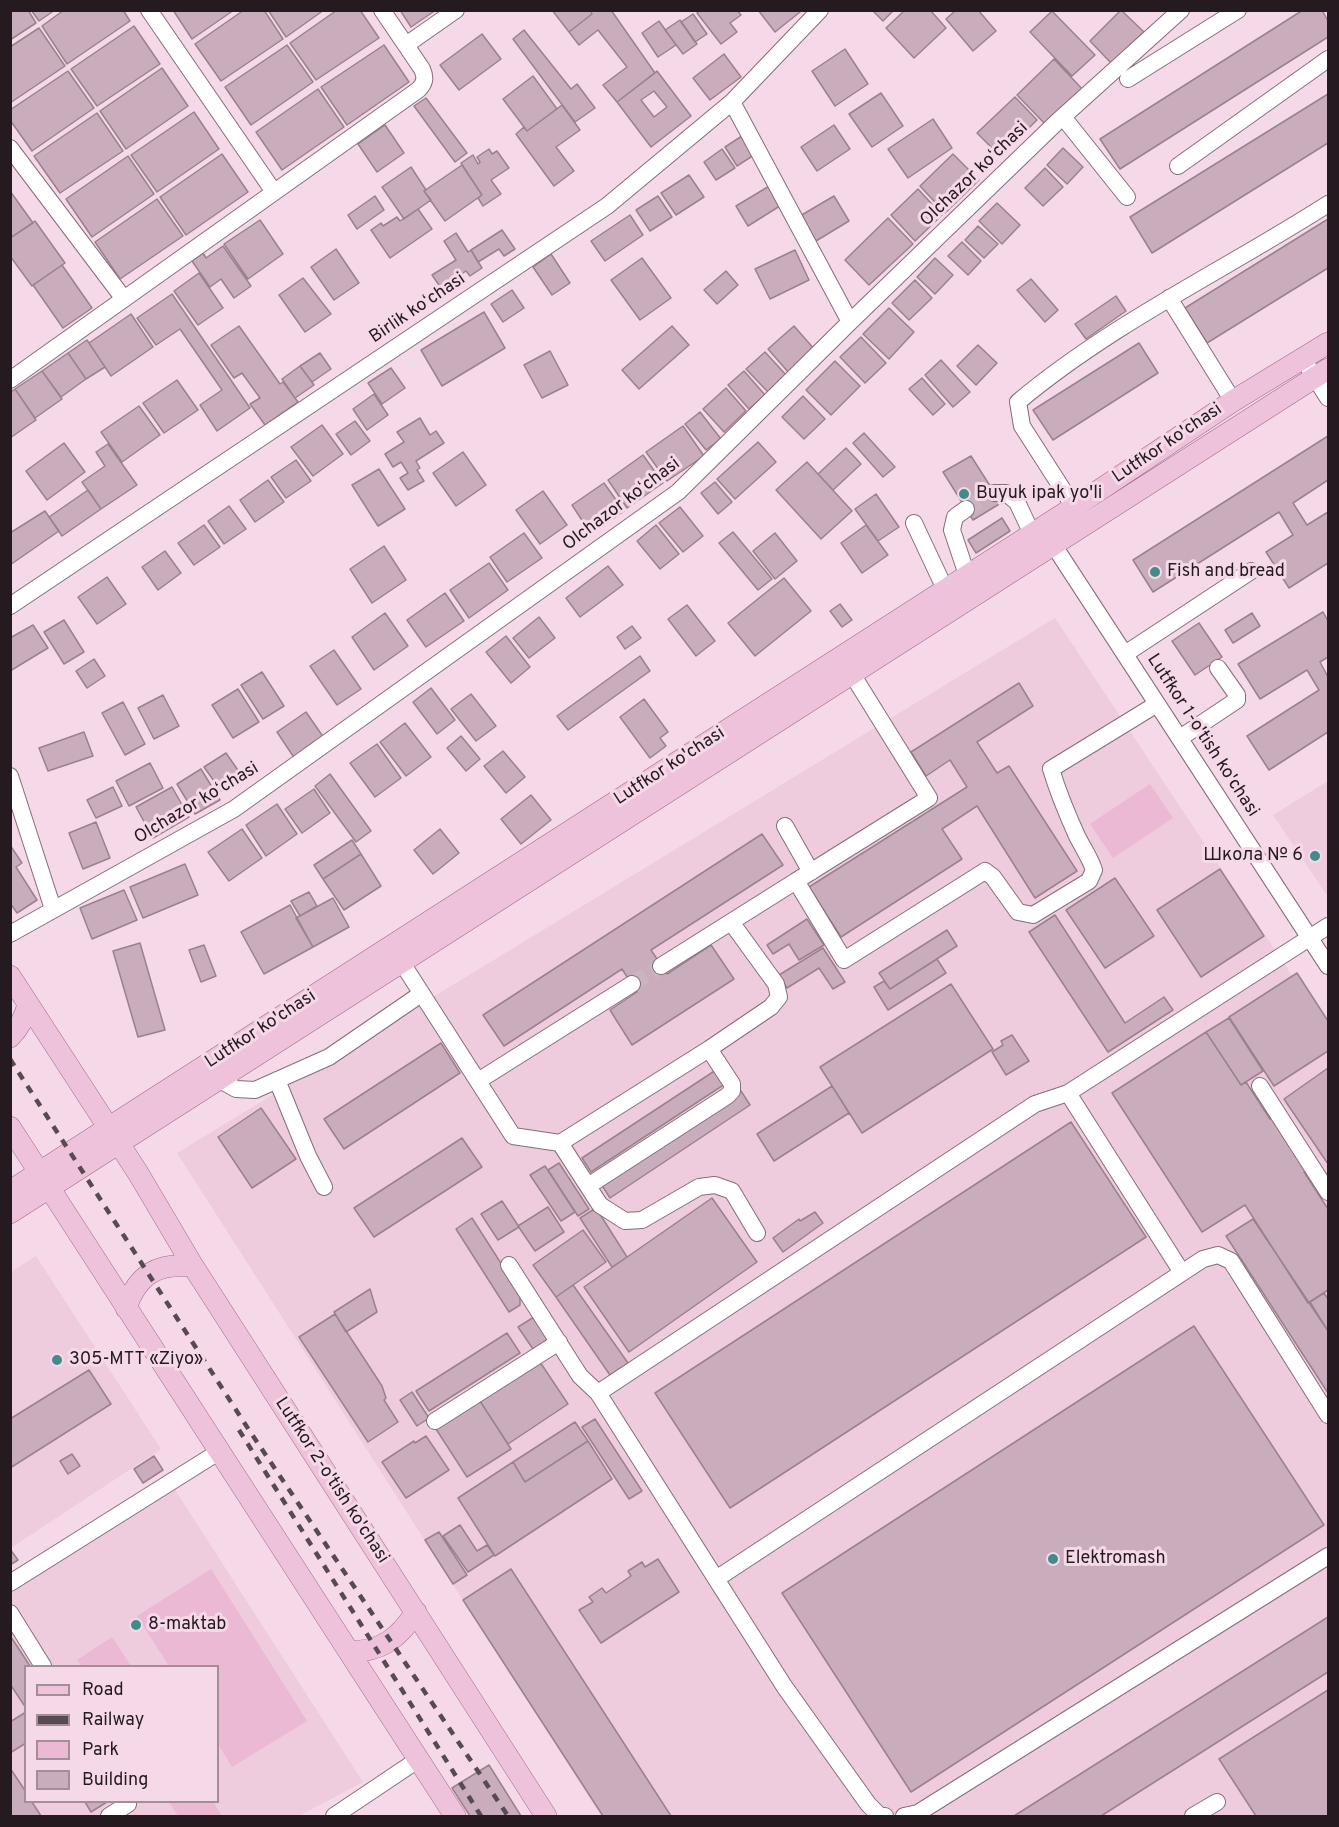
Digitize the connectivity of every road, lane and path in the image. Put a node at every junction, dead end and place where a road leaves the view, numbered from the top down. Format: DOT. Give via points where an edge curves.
graph roads {
  1 [pos="149,10"];
  2 [pos="382,10"];
  3 [pos="456,10"];
  4 [pos="820,10"];
  5 [pos="1181,10"];
  6 [pos="1238,10"];
  7 [pos="405,45"];
  8 [pos="1329,58"];
  9 [pos="1128,80"];
  10 [pos="732,102"];
  11 [pos="1063,117"];
  12 [pos="10,147"];
  13 [pos="1178,166"];
  14 [pos="274,192"];
  15 [pos="1127,197"];
  16 [pos="1329,204"];
  17 [pos="1169,298"];
  18 [pos="124,299"];
  19 [pos="850,322"];
  20 [pos="1329,343"];
  21 [pos="1303,359"];
  22 [pos="1322,373"];
  23 [pos="10,380"];
  24 [pos="1329,398"];
  25 [pos="1233,401"];
  26 [pos="994,493"];
  27 [pos="1074,507"];
  28 [pos="966,509"];
  29 [pos="914,523"];
  30 [pos="1037,530"];
  31 [pos="1054,545"];
  32 [pos="1251,571"];
  33 [pos="967,575"];
  34 [pos="945,590"];
  35 [pos="10,606"];
  36 [pos="1125,654"];
  37 [pos="1218,668"];
  38 [pos="852,674"];
  39 [pos="1157,704"];
  40 [pos="1180,738"];
  41 [pos="10,777"];
  42 [pos="785,826"];
  43 [pos="812,872"];
  44 [pos="796,881"];
  45 [pos="53,909"];
  46 [pos="731,922"];
  47 [pos="1329,926"];
  48 [pos="10,934"];
  49 [pos="1310,938"];
  50 [pos="396,954"];
  51 [pos="661,966"];
  52 [pos="1329,966"];
  53 [pos="10,976"];
  54 [pos="632,984"];
  55 [pos="422,994"];
  56 [pos="28,1004"];
  57 [pos="10,1037"];
  58 [pos="710,1049"];
  59 [pos="218,1080"];
  60 [pos="277,1080"];
  61 [pos="478,1081"];
  62 [pos="1260,1086"];
  63 [pos="1068,1093"];
  64 [pos="10,1127"];
  65 [pos="112,1136"];
  66 [pos="560,1143"];
  67 [pos="45,1180"];
  68 [pos="588,1186"];
  69 [pos="324,1187"];
  70 [pos="10,1191"];
  71 [pos="1329,1192"];
  72 [pos="10,1213"];
  73 [pos="757,1233"];
  74 [pos="509,1265"];
  75 [pos="193,1266"];
  76 [pos="1181,1271"];
  77 [pos="126,1308"];
  78 [pos="559,1342"];
  79 [pos="598,1393"];
  80 [pos="1329,1415"];
  81 [pos="435,1421"];
  82 [pos="220,1451"];
  83 [pos="1329,1556"];
  84 [pos="716,1579"];
  85 [pos="10,1583"];
  86 [pos="416,1612"];
  87 [pos="10,1613"];
  88 [pos="349,1652"];
  89 [pos="42,1665"];
  90 [pos="419,1760"];
  91 [pos="1217,1802"];
  92 [pos="128,1803"];
  93 [pos="109,1816"];
  94 [pos="334,1816"];
  95 [pos="455,1816"];
  96 [pos="546,1816"];
  97 [pos="885,1816"];
  98 [pos="904,1816"];
  99 [pos="1192,1816"];
  1 -- 14 [label="street"];
  2 -- 7 [label="street"];
  3 -- 7 [label="street"];
  4 -- 10 [label="street, Birlik koʻchasi"];
  5 -- 11 [label="street, Olchazor koʻchasi"];
  6 -- 9 [label="street"];
  7 -- 14 [label="street" via="426,77 424,84"];
  8 -- 13 [label="street"];
  10 -- 19 [label="street"];
  10 -- 35 [label="street, Birlik koʻchasi" via="607,206"];
  11 -- 15 [label="street"];
  11 -- 19 [label="street, Olchazor koʻchasi"];
  12 -- 18 [label="street"];
  14 -- 18 [label="street"];
  16 -- 17 [label="street"];
  17 -- 25 [label="street"];
  17 -- 27 [label="street" via="1048,376 1018,402 1022,426"];
  18 -- 23 [label="street"];
  19 -- 45 [label="street, Olchazor koʻchasi" via="678,492 234,809"];
  20 -- 21 [label="main road, Lutfkor ko'chasi"];
  21 -- 22 [label="street"];
  21 -- 25 [label="main road, Lutfkor ko'chasi"];
  22 -- 24 [label="street"];
  22 -- 31 [label="main road, Lutfkor ko'chasi"];
  25 -- 27 [label="main road, Lutfkor ko'chasi"];
  26 -- 30 [label="street, Lutfkor 1-o'tish ko'chasi" via="1006,493 1017,502"];
  27 -- 30 [label="main road, Lutfkor ko'chasi"];
  28 -- 33 [label="street" via="955,517 952,530"];
  29 -- 34 [label="street"];
  30 -- 31 [label="street, Lutfkor 1-o'tish ko'chasi"];
  30 -- 33 [label="main road, Lutfkor ko'chasi"];
  31 -- 36 [label="street, Lutfkor 1-o'tish ko'chasi"];
  31 -- 38 [label="main road, Lutfkor ko'chasi"];
  32 -- 36 [label="street"];
  33 -- 34 [label="main road, Lutfkor ko'chasi"];
  34 -- 50 [label="main road, Lutfkor ko'chasi"];
  36 -- 39 [label="street, Lutfkor 1-o'tish ko'chasi"];
  37 -- 40 [label="street" via="1237,700"];
  38 -- 43 [label="street" via="929,798"];
  38 -- 50 [label="main road, Lutfkor ko'chasi"];
  39 -- 40 [label="street, Lutfkor 1-o'tish ko'chasi"];
  39 -- 44 [label="street" via="1052,769 1059,796 1094,870 1089,881 1033,915 1018,912 985,871 844,960"];
  40 -- 49 [label="street, Lutfkor 1-o'tish ko'chasi"];
  41 -- 45 [label="street"];
  42 -- 43 [label="street"];
  43 -- 44 [label="street"];
  44 -- 46 [label="street"];
  45 -- 48 [label="street, Olchazor koʻchasi"];
  46 -- 51 [label="street"];
  46 -- 58 [label="street" via="776,984 779,997 771,1007"];
  47 -- 49 [label="street"];
  49 -- 52 [label="street, Lutfkor 1-o'tish ko'chasi"];
  49 -- 63 [label="street"];
  50 -- 55 [label="street"];
  50 -- 59 [label="main road, Lutfkor ko'chasi"];
  50 -- 65 [label="main road, Lutfkor ko'chasi"];
  53 -- 56 [label="main road, Lutfkor 2-o'tish ko'chasi"];
  54 -- 61 [label="street"];
  55 -- 60 [label="street" via="329,1057"];
  55 -- 61 [label="street"];
  56 -- 57 [label="main road" via="20,1027"];
  56 -- 65 [label="main road, Lutfkor 2-o'tish ko'chasi"];
  58 -- 66 [label="street"];
  58 -- 68 [label="street" via="732,1084 732,1091"];
  59 -- 60 [label="street" via="236,1089 255,1089"];
  59 -- 65 [label="main road, Lutfkor ko'chasi"];
  60 -- 69 [label="street"];
  61 -- 66 [label="street" via="513,1136"];
  62 -- 71 [label="street"];
  63 -- 76 [label="street"];
  63 -- 79 [label="street" via="1035,1104"];
  64 -- 67 [label="main road"];
  65 -- 67 [label="main road, Lutfkor ko'chasi"];
  65 -- 75 [label="main road, Lutfkor 2-o'tish ko'chasi"];
  66 -- 68 [label="street"];
  67 -- 70 [label="main road, Lutfkor ko'chasi"];
  67 -- 72 [label="main road, Lutfkor ko'chasi"];
  67 -- 77 [label="main road"];
  68 -- 73 [label="street" via="600,1205 625,1221 642,1220 699,1187 715,1185 732,1191"];
  74 -- 78 [label="street"];
  75 -- 77 [label="main road" via="151,1272 135,1289"];
  75 -- 86 [label="main road, Lutfkor 2-o'tish ko'chasi"];
  76 -- 80 [label="street" via="1218,1256 1231,1261"];
  76 -- 84 [label="street"];
  77 -- 82 [label="main road"];
  78 -- 79 [label="street" via="580,1376"];
  78 -- 81 [label="street"];
  79 -- 84 [label="street"];
  82 -- 85 [label="street"];
  82 -- 88 [label="main road"];
  83 -- 98 [label="street" via="918,1813"];
  84 -- 97 [label="street" via="784,1686 868,1804"];
  86 -- 88 [label="main road" via="387,1644"];
  86 -- 96 [label="main road, Lutfkor 2-o'tish ko'chasi"];
  87 -- 89 [label="street"];
  88 -- 90 [label="main road"];
  90 -- 94 [label="street"];
  90 -- 95 [label="main road"];
  91 -- 99 [label="street"];
  92 -- 93 [label="street"];
}
